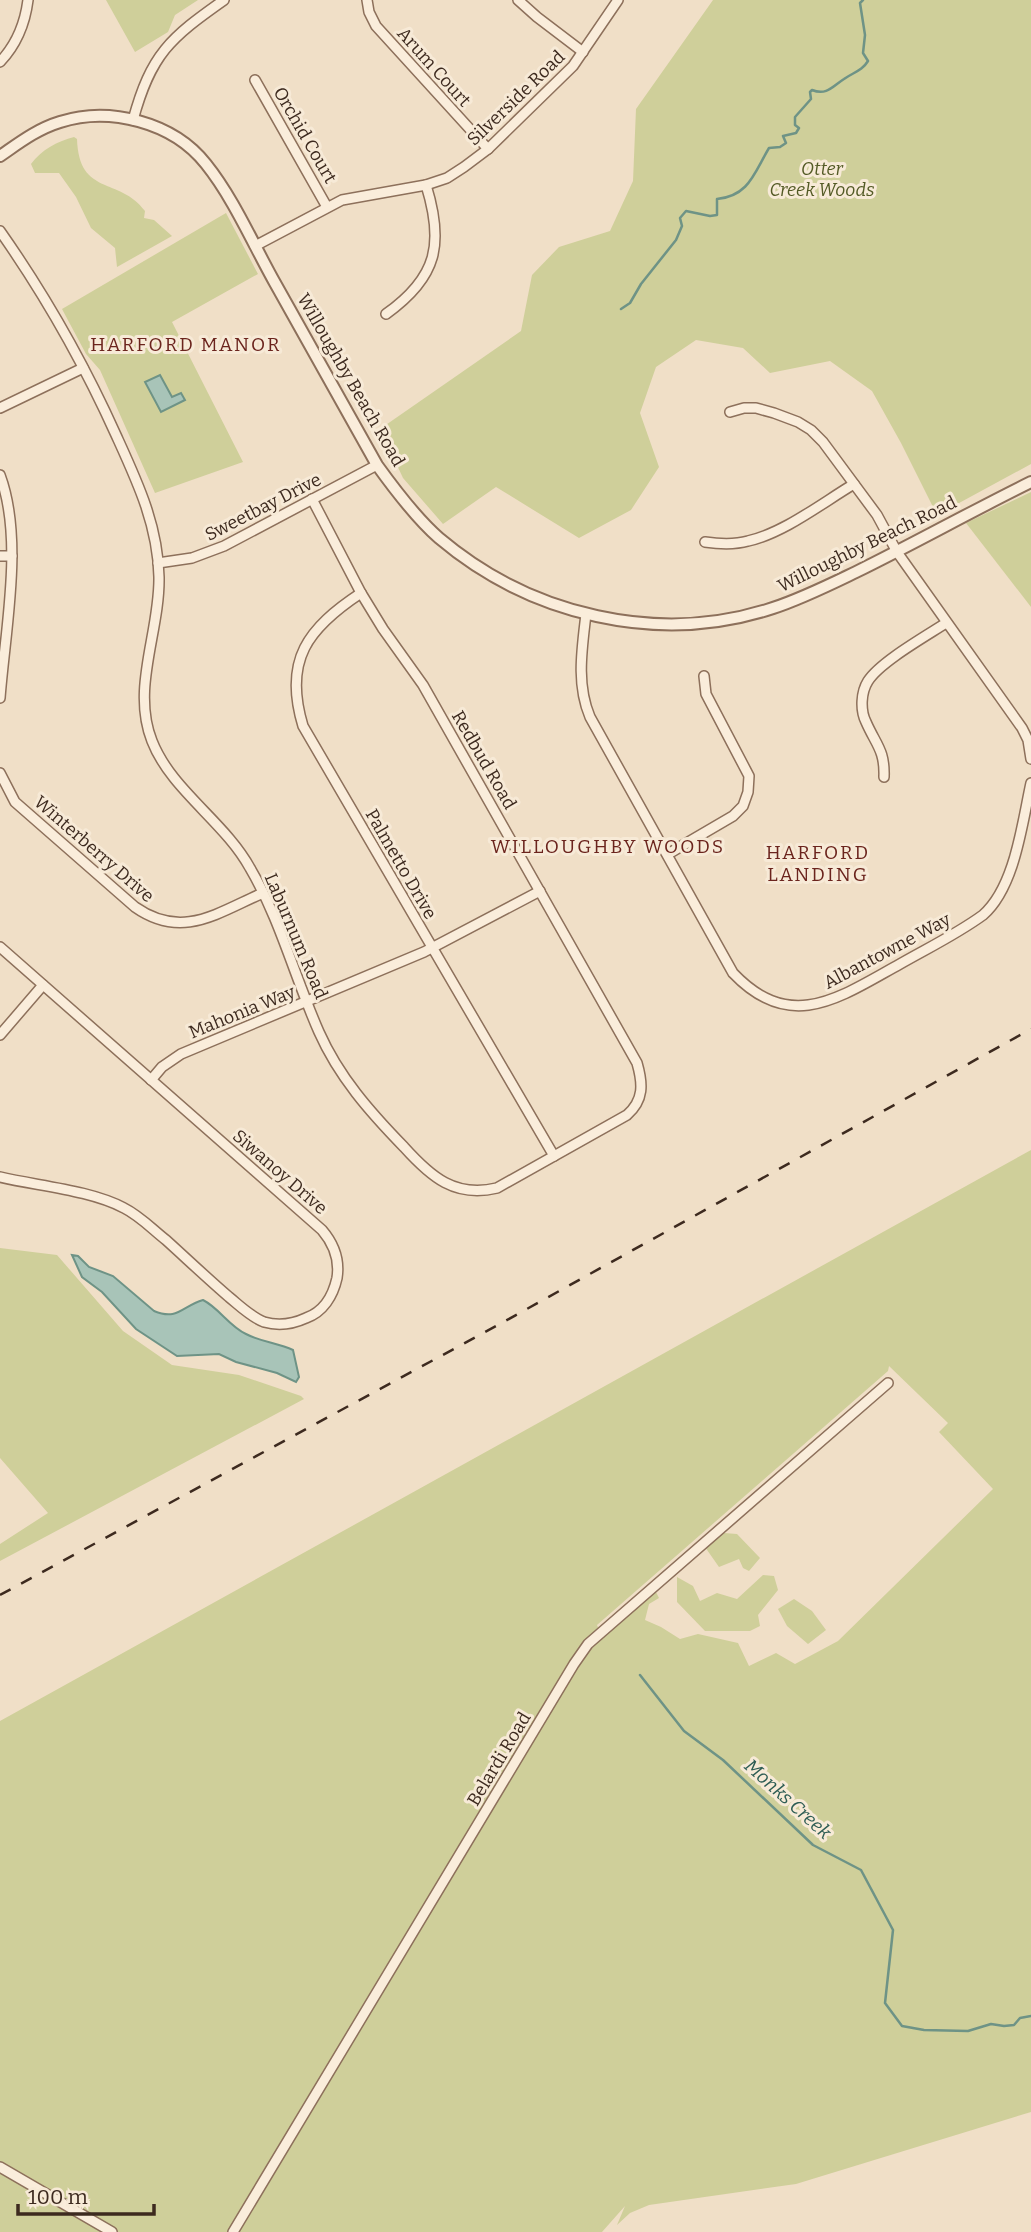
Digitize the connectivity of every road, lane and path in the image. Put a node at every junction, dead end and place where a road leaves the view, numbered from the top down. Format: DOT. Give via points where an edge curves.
graph roads {
  1 [pos="28,0"];
  2 [pos="224,0"];
  3 [pos="367,0"];
  4 [pos="518,0"];
  5 [pos="618,0"];
  6 [pos="583,52"];
  7 [pos="0,62"];
  8 [pos="255,80"];
  9 [pos="133,120"];
  10 [pos="488,149"];
  11 [pos="0,156"];
  12 [pos="426,185"];
  13 [pos="327,206"];
  14 [pos="0,231"];
  15 [pos="255,246"];
  16 [pos="386,314"];
  17 [pos="83,368"];
  18 [pos="0,408"];
  19 [pos="730,412"];
  20 [pos="377,465"];
  21 [pos="0,475"];
  22 [pos="1031,482"];
  23 [pos="854,484"];
  24 [pos="312,499"];
  25 [pos="705,542"];
  26 [pos="897,552"];
  27 [pos="0,556"];
  28 [pos="12,556"];
  29 [pos="158,563"];
  30 [pos="361,593"];
  31 [pos="586,614"];
  32 [pos="946,623"];
  33 [pos="704,676"];
  34 [pos="0,691"];
  35 [pos="0,698"];
  36 [pos="1031,759"];
  37 [pos="0,773"];
  38 [pos="884,777"];
  39 [pos="1031,783"];
  40 [pos="1019,837"];
  41 [pos="1031,840"];
  42 [pos="668,854"];
  43 [pos="540,891"];
  44 [pos="263,893"];
  45 [pos="0,947"];
  46 [pos="432,948"];
  47 [pos="43,985"];
  48 [pos="307,1002"];
  49 [pos="0,1035"];
  50 [pos="151,1080"];
  51 [pos="554,1156"];
  52 [pos="0,1177"];
  53 [pos="888,1383"];
  54 [pos="0,2167"];
  55 [pos="112,2232"];
  56 [pos="233,2232"];
  1 -- 7 [label="street" via="18,38"];
  2 -- 9 [label="street" via="167,45 146,77"];
  3 -- 10 [label="street, Arum Court" via="376,26"];
  4 -- 6 [label="street"];
  5 -- 6 [label="street, Silverside Road"];
  6 -- 10 [label="street, Silverside Road"];
  8 -- 13 [label="street, Orchid Court"];
  9 -- 11 [label="street, Willoughby Beach Road" via="88,116 61,121 33,133"];
  9 -- 15 [label="street, Willoughby Beach Road" via="175,137 204,161"];
  10 -- 12 [label="street, Silverside Road" via="447,178"];
  12 -- 13 [label="street, Silverside Road"];
  12 -- 16 [label="street" via="436,224 433,256 408,298"];
  13 -- 15 [label="street, Silverside Road"];
  14 -- 17 [label="street, Laburnum Road"];
  15 -- 20 [label="street, Willoughby Beach Road"];
  17 -- 18 [label="street"];
  17 -- 29 [label="street, Laburnum Road" via="150,515"];
  19 -- 23 [label="street" via="756,408 798,422 823,442"];
  20 -- 24 [label="street, Sweetbay Drive"];
  20 -- 31 [label="street, Willoughby Beach Road" via="437,536 465,558 545,602"];
  21 -- 28 [label="street" via="8,503"];
  22 -- 26 [label="street, Willoughby Beach Road"];
  23 -- 25 [label="street" via="750,541"];
  23 -- 26 [label="street"];
  24 -- 29 [label="street, Sweetbay Drive" via="207,553"];
  24 -- 30 [label="street, Redbud Road"];
  26 -- 31 [label="street, Willoughby Beach Road" via="774,608 737,618 686,625"];
  26 -- 32 [label="street"];
  27 -- 28 [label="street"];
  28 -- 34 [label="street"];
  29 -- 44 [label="street, Laburnum Road" via="156,616 144,688 146,725 161,759 225,832"];
  30 -- 43 [label="street, Redbud Road" via="423,685"];
  30 -- 46 [label="street, Palmetto Drive" via="332,612 308,641 298,667 296,699 303,726"];
  31 -- 42 [label="street, Albantowne Way" via="580,679 585,705"];
  32 -- 36 [label="street" via="1023,728"];
  32 -- 38 [label="street" via="880,668 866,683 863,715 883,754"];
  33 -- 42 [label="street" via="706,694 749,776 748,792 733,816"];
  34 -- 35 [label="street"];
  37 -- 44 [label="street, Winterberry Drive" via="15,802 149,917 191,923"];
  39 -- 40 [label="street, Albantowne Way"];
  40 -- 41 [label="street"];
  40 -- 42 [label="street, Albantowne Way" via="1004,887 983,915 849,992 825,1003 799,1007 765,998 733,973"];
  43 -- 46 [label="street, Mahonia Way"];
  43 -- 51 [label="street, Redbud Road" via="636,1063 641,1085 639,1100 627,1115"];
  44 -- 48 [label="street, Laburnum Road"];
  45 -- 47 [label="street, Siwanoy Drive"];
  46 -- 48 [label="street, Mahonia Way"];
  46 -- 51 [label="street, Palmetto Drive"];
  47 -- 49 [label="street"];
  47 -- 50 [label="street, Siwanoy Drive"];
  48 -- 50 [label="street, Mahonia Way" via="181,1054"];
  48 -- 51 [label="street, Laburnum Road" via="319,1033 351,1087 413,1157 451,1187 482,1192 497,1188"];
  50 -- 52 [label="street, Siwanoy Drive" via="331,1241 338,1268 336,1282 321,1309 294,1322 262,1321 123,1207"];
  53 -- 56 [label="street, Belardi Road" via="588,1644"];
  54 -- 55 [label="street"];
}
